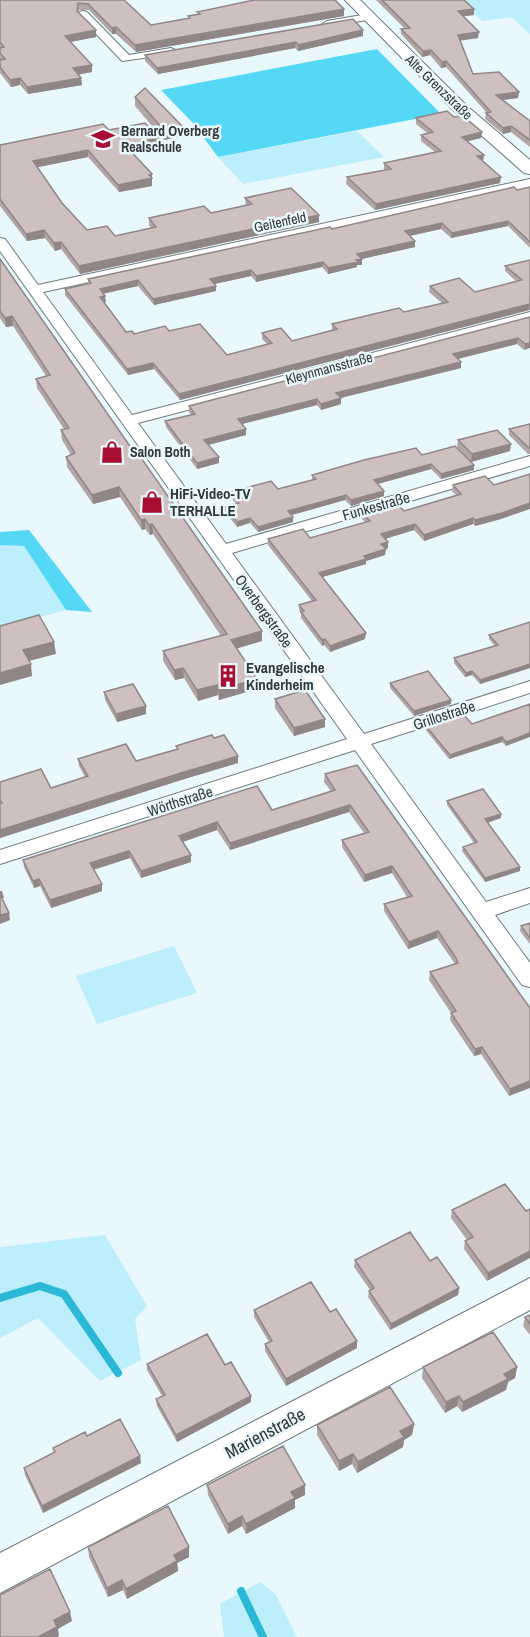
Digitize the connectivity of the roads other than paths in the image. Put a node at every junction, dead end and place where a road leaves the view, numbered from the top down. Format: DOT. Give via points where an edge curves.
graph roads {
  1 [pos="352,0"];
  2 [pos="83,14"];
  3 [pos="368,17"];
  4 [pos="310,27"];
  5 [pos="181,50"];
  6 [pos="530,169"];
  7 [pos="530,183"];
  8 [pos="0,242"];
  9 [pos="35,290"];
  10 [pos="530,316"];
  11 [pos="127,421"];
  12 [pos="530,461"];
  13 [pos="221,551"];
  14 [pos="530,687"];
  15 [pos="358,743"];
  16 [pos="0,857"];
  17 [pos="530,896"];
  18 [pos="481,912"];
  19 [pos="530,979"];
  20 [pos="530,1293"];
  21 [pos="0,1574"];
  1 -- 3 [label="street, Alte Grenzstraße"];
  2 -- 5 [label="street" via="126,59"];
  3 -- 4 [label="street"];
  3 -- 6 [label="street, Alte Grenzstraße" via="461,109"];
  7 -- 9 [label="street, Geitenfeld"];
  8 -- 9 [label="street, Overbergstraße"];
  9 -- 11 [label="street, Overbergstraße"];
  10 -- 11 [label="street, Kleynmansstraße"];
  11 -- 13 [label="street, Overbergstraße"];
  12 -- 13 [label="street, Funkestraße"];
  13 -- 15 [label="street, Overbergstraße"];
  14 -- 15 [label="street, Grillostraße"];
  15 -- 16 [label="street, Wörthstraße"];
  15 -- 18 [label="street, Overbergstraße"];
  17 -- 18 [label="street"];
  18 -- 19 [label="street, Overbergstraße"];
  20 -- 21 [label="street, Marienstraße"];
}
